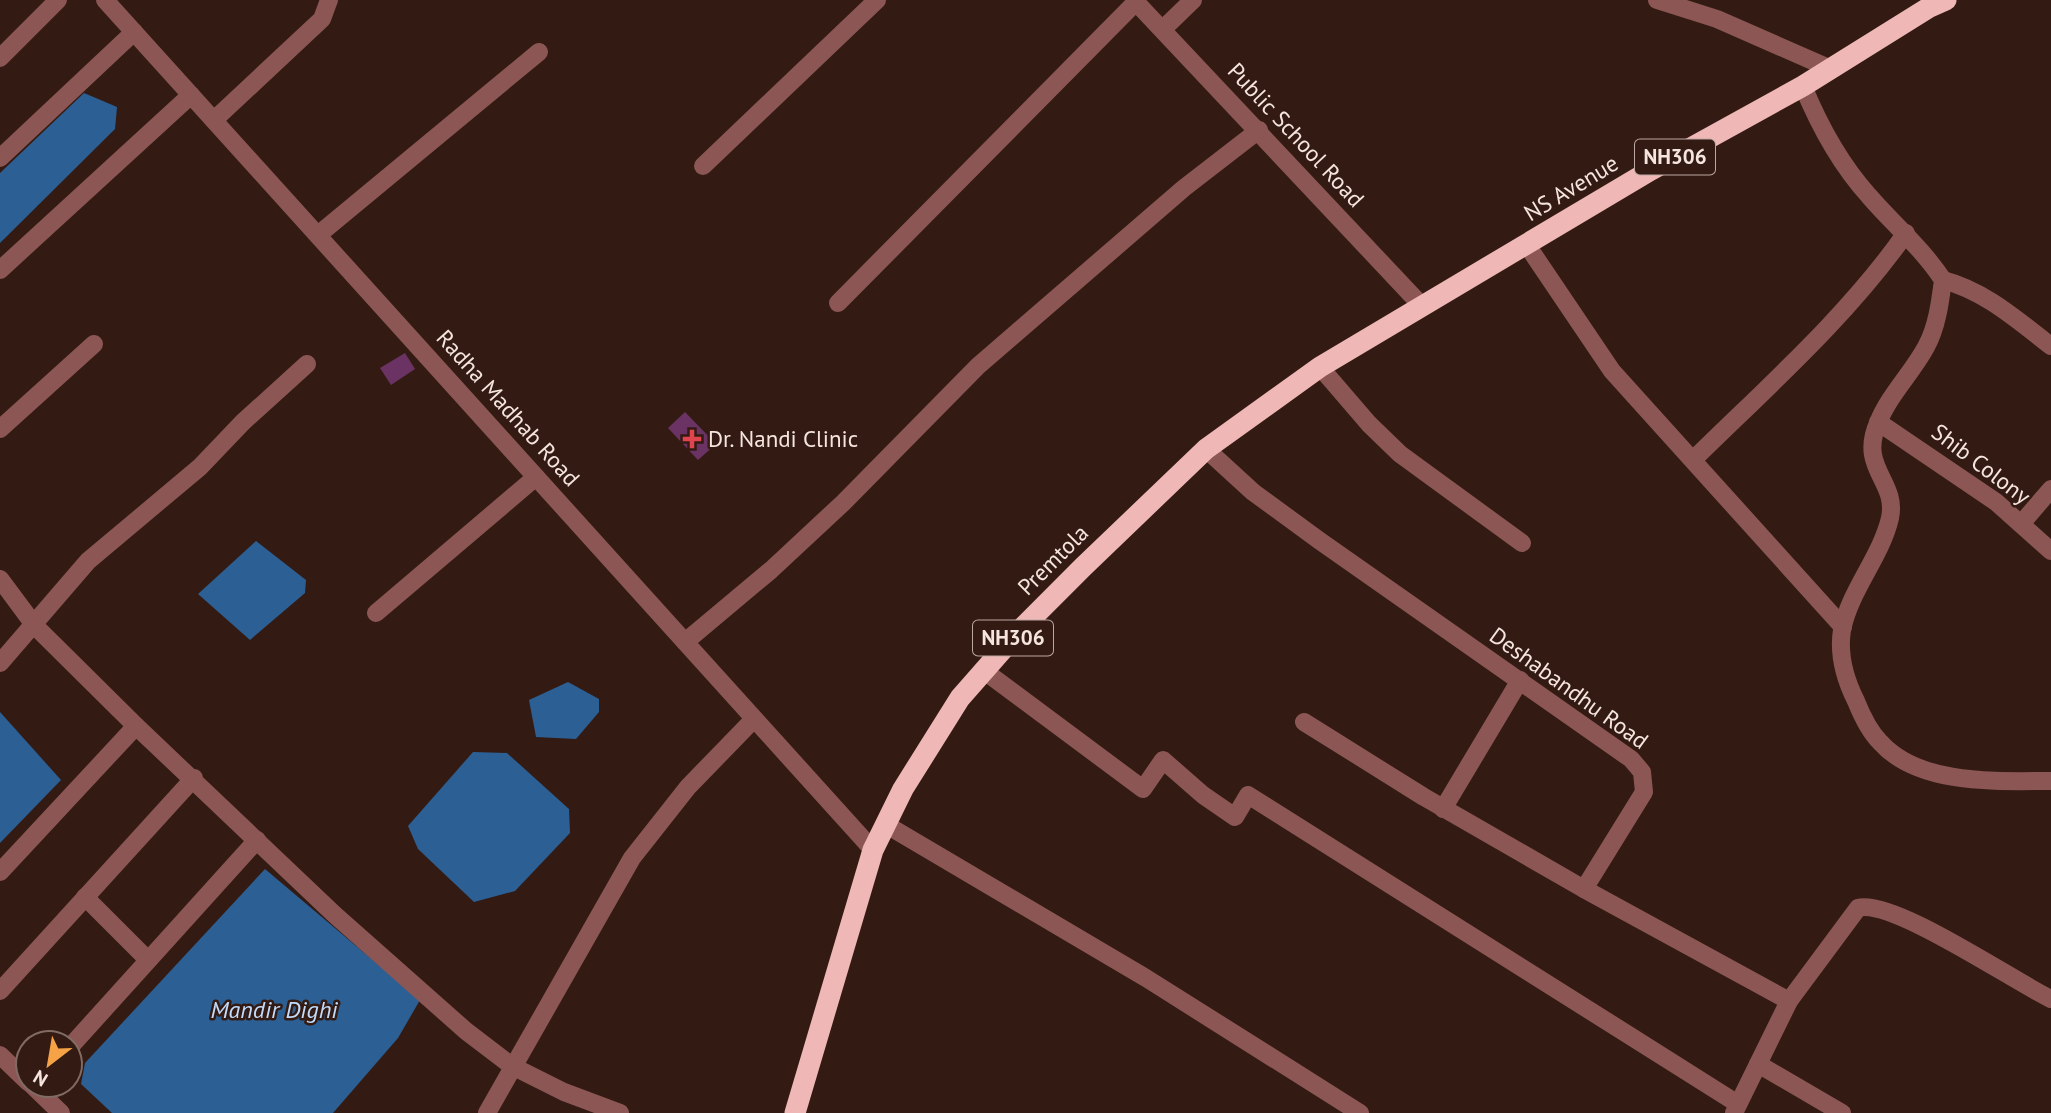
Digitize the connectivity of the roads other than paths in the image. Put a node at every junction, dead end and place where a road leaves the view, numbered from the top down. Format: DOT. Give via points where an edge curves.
graph roads {
  1 [pos="58,0"];
  2 [pos="105,0"];
  3 [pos="329,0"];
  4 [pos="877,0"];
  5 [pos="1194,0"];
  6 [pos="1657,0"];
  7 [pos="1135,1"];
  8 [pos="1936,3"];
  9 [pos="1163,29"];
  10 [pos="134,32"];
  11 [pos="539,52"];
  12 [pos="0,58"];
  13 [pos="1831,69"];
  14 [pos="1803,86"];
  15 [pos="191,95"];
  16 [pos="214,120"];
  17 [pos="1259,130"];
  18 [pos="0,158"];
  19 [pos="703,166"];
  20 [pos="1906,233"];
  21 [pos="318,235"];
  22 [pos="1527,245"];
  23 [pos="0,270"];
  24 [pos="1943,281"];
  25 [pos="838,303"];
  26 [pos="1421,305"];
  27 [pos="94,344"];
  28 [pos="2051,346"];
  29 [pos="307,364"];
  30 [pos="1320,367"];
  31 [pos="1883,425"];
  32 [pos="0,429"];
  33 [pos="1206,449"];
  34 [pos="1693,460"];
  35 [pos="536,477"];
  36 [pos="2051,489"];
  37 [pos="2021,524"];
  38 [pos="1522,543"];
  39 [pos="2051,551"];
  40 [pos="0,579"];
  41 [pos="376,613"];
  42 [pos="35,626"];
  43 [pos="1843,627"];
  44 [pos="685,642"];
  45 [pos="0,663"];
  46 [pos="983,670"];
  47 [pos="1520,680"];
  48 [pos="754,719"];
  49 [pos="1304,722"];
  50 [pos="136,726"];
  51 [pos="194,778"];
  52 [pos="2051,781"];
  53 [pos="1443,809"];
  54 [pos="885,824"];
  55 [pos="257,840"];
  56 [pos="873,850"];
  57 [pos="0,872"];
  58 [pos="1584,889"];
  59 [pos="85,897"];
  60 [pos="148,960"];
  61 [pos="0,991"];
  62 [pos="2051,999"];
  63 [pos="1789,1001"];
  64 [pos="84,1031"];
  65 [pos="0,1055"];
  66 [pos="1758,1063"];
  67 [pos="512,1066"];
  68 [pos="14,1068"];
  69 [pos="46,1099"];
  70 [pos="1736,1109"];
  71 [pos="61,1113"];
  72 [pos="487,1113"];
  73 [pos="620,1113"];
  74 [pos="795,1113"];
  75 [pos="1360,1113"];
  76 [pos="1842,1113"];
  1 -- 12 [label="street"];
  2 -- 10 [label="street, Radha Madhab Road"];
  3 -- 16 [label="street" via="323,19"];
  4 -- 19 [label="street"];
  5 -- 9 [label="street"];
  6 -- 13 [label="street" via="1717,19"];
  7 -- 9 [label="street, Public School Road"];
  7 -- 25 [label="street"];
  8 -- 13 [label="highway, NS Avenue / NH306"];
  9 -- 17 [label="street, Public School Road"];
  10 -- 15 [label="street, Radha Madhab Road"];
  10 -- 18 [label="street"];
  11 -- 21 [label="street"];
  13 -- 14 [label="highway, NS Avenue / NH306"];
  14 -- 20 [label="street" via="1839,155 1868,195"];
  14 -- 22 [label="highway, NS Avenue / NH306"];
  15 -- 16 [label="street, Radha Madhab Road"];
  15 -- 23 [label="street"];
  16 -- 21 [label="street, Radha Madhab Road"];
  17 -- 26 [label="street, Public School Road"];
  17 -- 44 [label="street" via="1184,188 1007,341 834,512"];
  20 -- 24 [label="street"];
  20 -- 34 [label="street" via="1847,307"];
  21 -- 35 [label="street, Radha Madhab Road"];
  22 -- 26 [label="highway, NS Avenue / NH306"];
  22 -- 34 [label="street" via="1612,371"];
  24 -- 28 [label="street" via="1974,291"];
  24 -- 31 [label="street" via="1928,344"];
  26 -- 30 [label="highway, Premtola / NH306"];
  27 -- 32 [label="street"];
  29 -- 42 [label="street" via="200,467 88,561"];
  30 -- 33 [label="highway, Premtola / NH306"];
  30 -- 38 [label="street" via="1399,454"];
  31 -- 37 [label="street, Shib Colony"];
  31 -- 43 [label="street" via="1871,443 1871,458 1889,496 1890,518"];
  33 -- 46 [label="highway, Premtola / NH306"];
  33 -- 47 [label="street, Deshabandhu Road" via="1253,492"];
  34 -- 43 [label="street"];
  35 -- 41 [label="street"];
  35 -- 44 [label="street, Radha Madhab Road"];
  36 -- 37 [label="street"];
  37 -- 39 [label="street, Shib Colony"];
  40 -- 42 [label="street"];
  42 -- 45 [label="street"];
  42 -- 50 [label="street"];
  43 -- 52 [label="street" via="1842,660 1849,686 1865,722 1896,756 1951,777"];
  44 -- 48 [label="street, Radha Madhab Road"];
  46 -- 54 [label="highway, Premtola / NH306" via="953,709"];
  46 -- 70 [label="street" via="1143,789 1163,760 1235,817 1248,795"];
  47 -- 53 [label="street"];
  47 -- 58 [label="street, Deshabandhu Road" via="1631,759 1646,782 1641,802"];
  48 -- 56 [label="street, Radha Madhab Road"];
  48 -- 67 [label="street" via="688,787 632,858"];
  49 -- 53 [label="street"];
  50 -- 51 [label="street"];
  50 -- 57 [label="street"];
  51 -- 55 [label="street"];
  51 -- 59 [label="street"];
  53 -- 58 [label="street"];
  54 -- 56 [label="highway, Premtola / NH306"];
  54 -- 75 [label="street" via="1146,978"];
  55 -- 60 [label="street"];
  55 -- 67 [label="street" via="335,915"];
  56 -- 74 [label="highway, Premtola / NH306"];
  58 -- 63 [label="street"];
  59 -- 60 [label="street"];
  59 -- 61 [label="street"];
  60 -- 64 [label="street"];
  62 -- 63 [label="street" via="1914,923 1866,905 1846,922"];
  63 -- 66 [label="street"];
  65 -- 68 [label="street"];
  66 -- 70 [label="street"];
  66 -- 76 [label="street"];
  67 -- 72 [label="street"];
  67 -- 73 [label="street"];
  69 -- 71 [label="street"];
}
